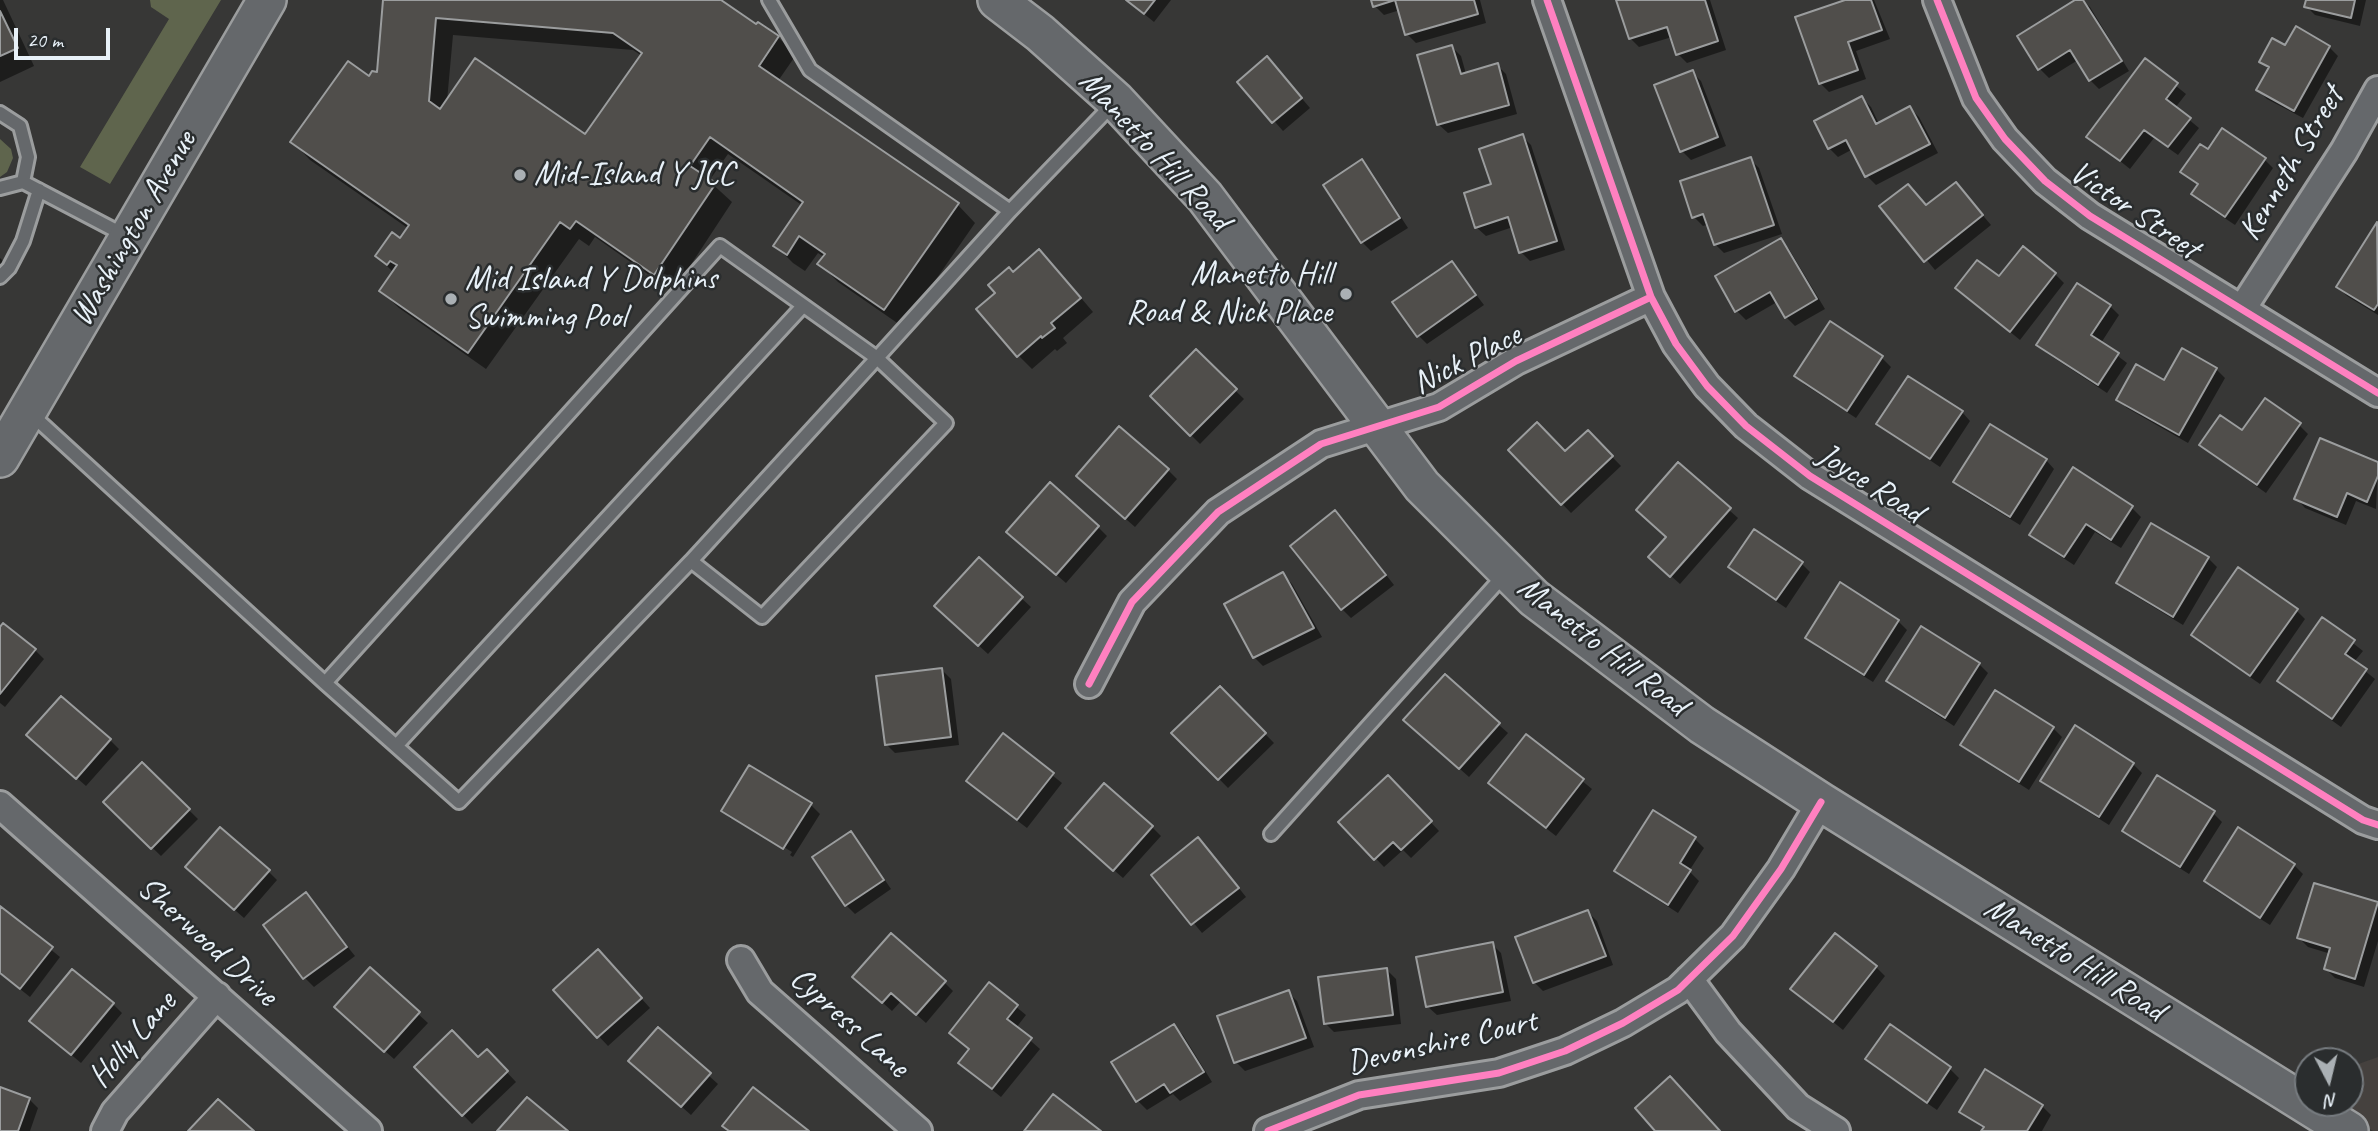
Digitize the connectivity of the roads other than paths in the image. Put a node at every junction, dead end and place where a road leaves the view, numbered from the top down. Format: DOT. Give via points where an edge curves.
graph roads {
  1 [pos="268,0"];
  2 [pos="769,0"];
  3 [pos="996,0"];
  4 [pos="1547,0"];
  5 [pos="1937,0"];
  6 [pos="2378,90"];
  7 [pos="1116,101"];
  8 [pos="0,114"];
  9 [pos="23,182"];
  10 [pos="0,188"];
  11 [pos="39,190"];
  12 [pos="1010,211"];
  13 [pos="129,237"];
  14 [pos="0,277"];
  15 [pos="1651,297"];
  16 [pos="803,306"];
  17 [pos="2242,309"];
  18 [pos="877,358"];
  19 [pos="2378,393"];
  20 [pos="28,411"];
  21 [pos="1379,426"];
  22 [pos="0,458"];
  23 [pos="691,561"];
  24 [pos="1507,571"];
  25 [pos="325,682"];
  26 [pos="1089,684"];
  27 [pos="397,745"];
  28 [pos="1821,802"];
  29 [pos="0,805"];
  30 [pos="2378,825"];
  31 [pos="1271,834"];
  32 [pos="741,960"];
  33 [pos="1689,979"];
  34 [pos="217,996"];
  35 [pos="105,1131"];
  36 [pos="368,1131"];
  37 [pos="918,1131"];
  38 [pos="1268,1131"];
  39 [pos="1836,1131"];
  40 [pos="2349,1131"];
  1 -- 13 [label="main road, Washington Avenue"];
  2 -- 12 [label="lane" via="810,69"];
  3 -- 7 [label="main road, Manetto Hill Road"];
  4 -- 15 [label="street, Joyce Road"];
  5 -- 17 [label="street, Victor Street" via="1976,98 2005,139 2045,181 2090,216"];
  6 -- 17 [label="street, Kenneth Street"];
  7 -- 12 [label="lane"];
  7 -- 21 [label="main road, Manetto Hill Road" via="1205,197"];
  8 -- 9 [label="lane" via="20,126 28,157"];
  9 -- 10 [label="lane"];
  9 -- 11 [label="lane"];
  11 -- 13 [label="lane"];
  11 -- 14 [label="lane" via="23,241"];
  12 -- 18 [label="lane"];
  13 -- 20 [label="main road, Washington Avenue"];
  15 -- 21 [label="street, Nick Place" via="1516,361 1439,408"];
  15 -- 30 [label="street, Joyce Road" via="1676,344 1707,386 1746,426 1810,476 2363,820"];
  16 -- 18 [label="lane"];
  16 -- 25 [label="lane" via="720,246"];
  16 -- 27 [label="lane"];
  17 -- 19 [label="street, Victor Street"];
  18 -- 23 [label="lane"];
  18 -- 23 [label="lane" via="946,423 762,617"];
  20 -- 22 [label="main road, Washington Avenue"];
  20 -- 25 [label="lane"];
  21 -- 24 [label="main road, Manetto Hill Road" via="1422,486"];
  21 -- 26 [label="street, Nick Place" via="1321,444 1218,512 1132,602"];
  23 -- 27 [label="lane" via="460,802"];
  24 -- 28 [label="main road, Manetto Hill Road" via="1534,597 1702,725"];
  24 -- 31 [label="lane"];
  25 -- 27 [label="lane"];
  28 -- 33 [label="street, Devonshire Court" via="1733,936"];
  28 -- 40 [label="main road, Manetto Hill Road"];
  29 -- 34 [label="street, Sherwood Drive"];
  32 -- 37 [label="street, Cypress Lane" via="760,992"];
  33 -- 38 [label="street, Devonshire Court" via="1623,1023 1564,1051 1499,1073 1359,1095"];
  33 -- 39 [label="street" via="1728,1032 1798,1107"];
  34 -- 35 [label="street, Holly Lane" via="115,1112"];
  34 -- 36 [label="street, Sherwood Drive"];
}
